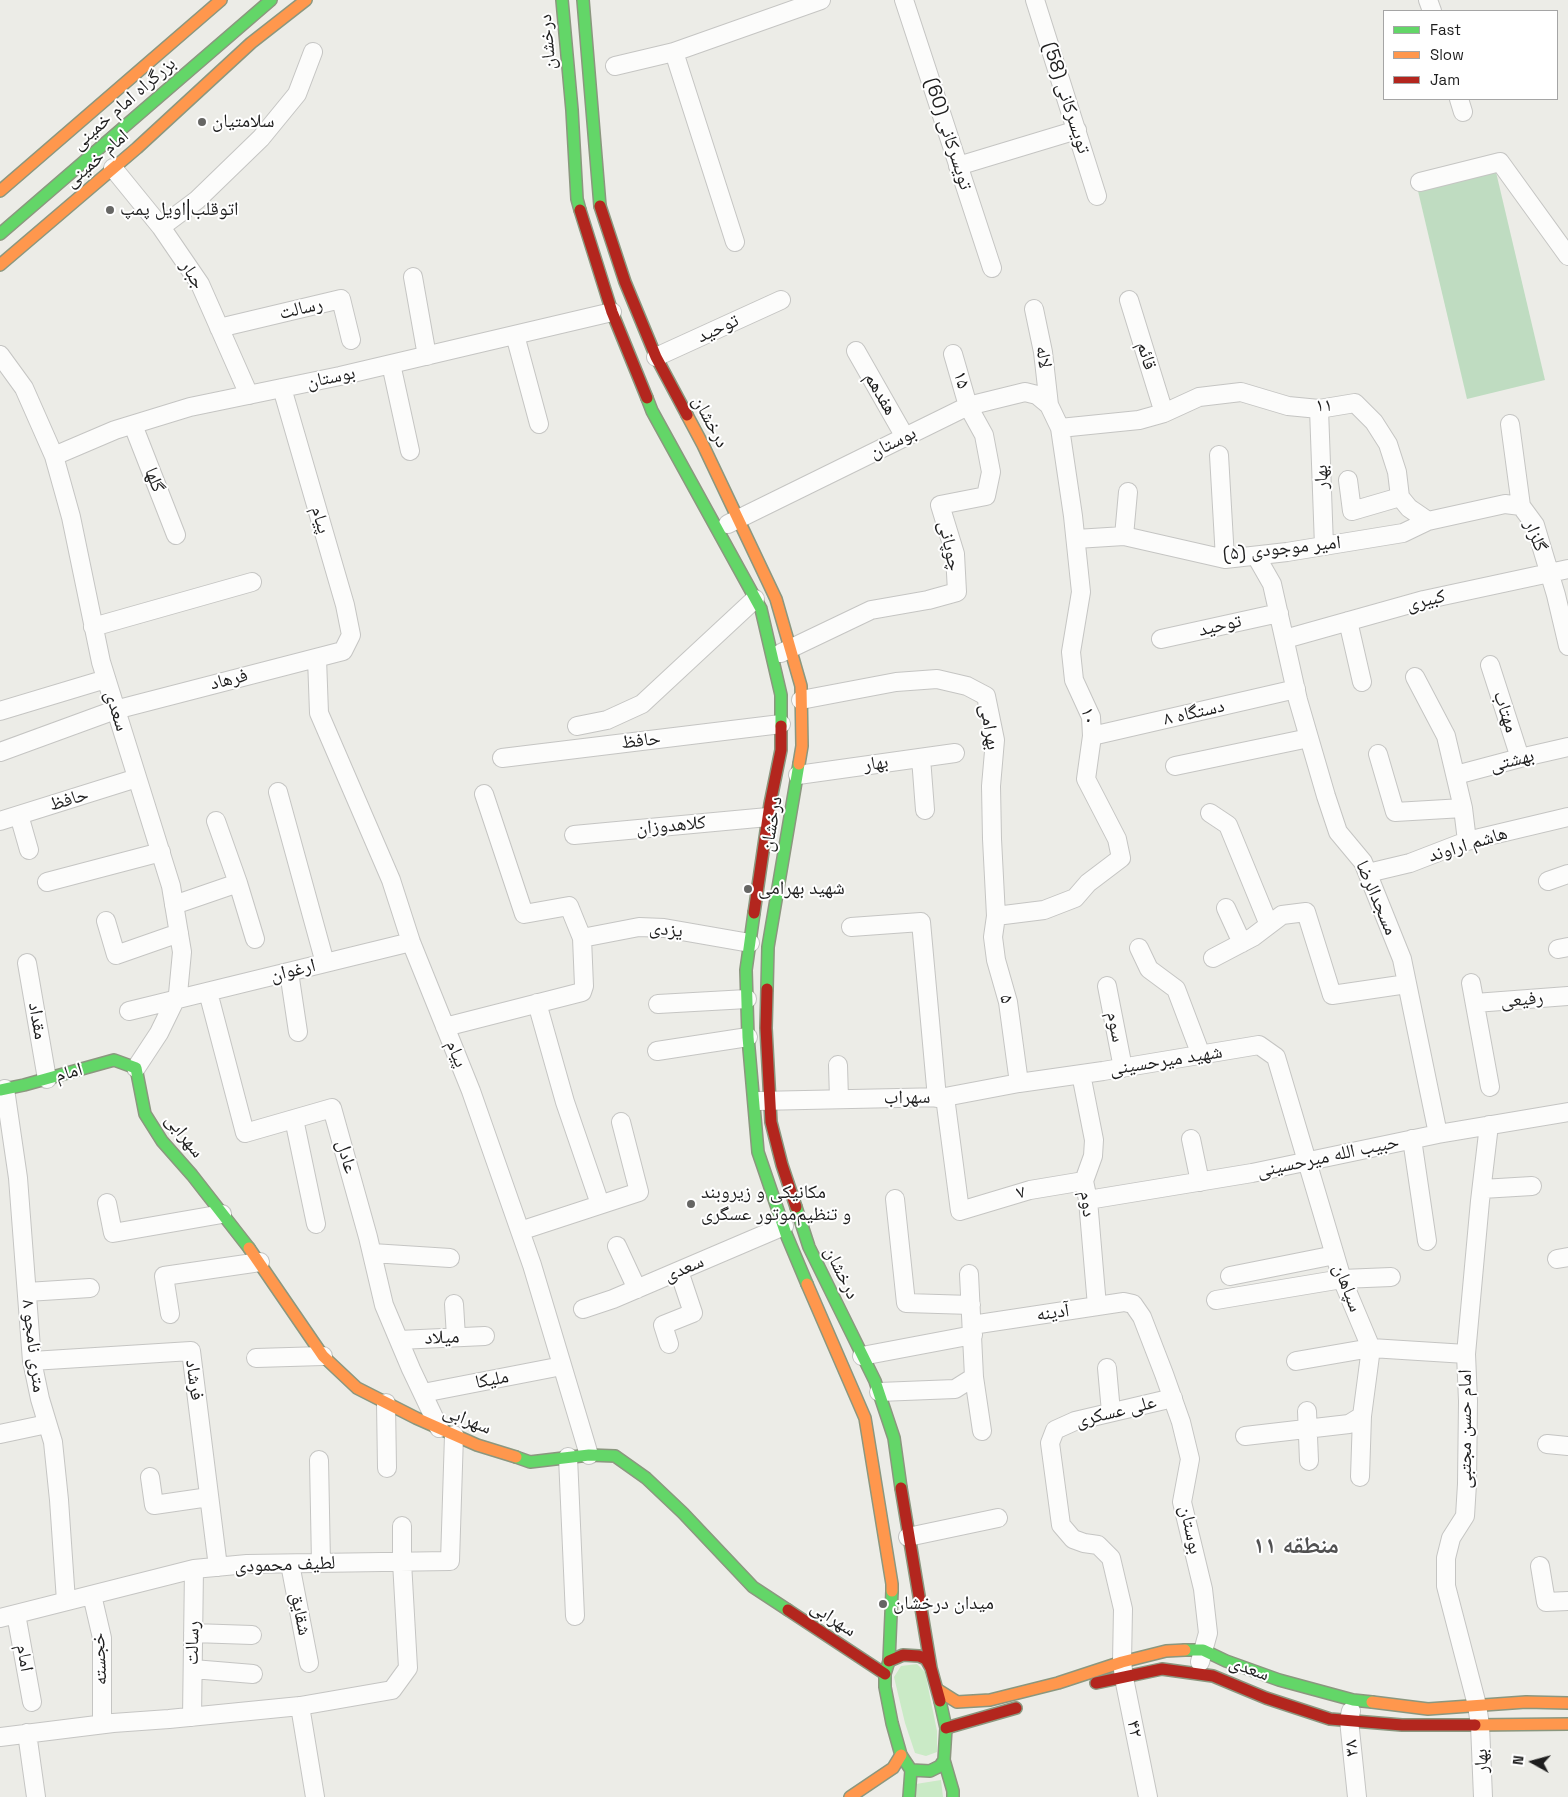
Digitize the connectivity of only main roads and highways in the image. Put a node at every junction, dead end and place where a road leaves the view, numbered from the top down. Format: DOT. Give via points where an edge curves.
graph roads {
  1 [pos="221,0"];
  2 [pos="271,0"];
  3 [pos="306,0"];
  4 [pos="562,0"];
  5 [pos="583,0"];
  6 [pos="0,191"];
  7 [pos="0,234"];
  8 [pos="0,265"];
  9 [pos="136,1068"];
  10 [pos="2,1089"];
  11 [pos="762,1100"];
  12 [pos="890,1661"];
  13 [pos="931,1668"];
  14 [pos="1123,1670"];
  15 [pos="885,1674"];
  16 [pos="938,1690"];
  17 [pos="1054,1696"];
  18 [pos="1568,1703"];
  19 [pos="1028,1704"];
  20 [pos="1568,1724"];
  21 [pos="946,1728"];
  22 [pos="901,1755"];
  23 [pos="944,1760"];
  24 [pos="911,1770"];
  25 [pos="850,1797"];
  26 [pos="908,1797"];
  27 [pos="953,1797"];
  1 -- 6 [label="main road, بزرگراه امام خمینی"];
  2 -- 7 [label="main road, بزرگراه امام خمینی"];
  3 -- 8 [label="main road, امام خمینی" via="251,43"];
  4 -- 11 [label="main road, درخشان" via="577,199 612,312 652,411 761,609 781,695 781,750 746,970 748,1037"];
  5 -- 11 [label="main road, درخشان" via="599,203 625,282 656,357 703,444 776,599 801,686 802,746 768,947"];
  9 -- 10 [label="main road, امام" via="114,1060"];
  9 -- 15 [label="main road, سهرابی" via="146,1114 162,1141 260,1262 324,1356 357,1388 477,1445 530,1462 589,1455 615,1456 646,1478 683,1513 753,1587"];
  11 -- 12 [label="main road, درخشان" via="758,1152 786,1234 866,1418 892,1584"];
  11 -- 13 [label="main road, درخشان" via="808,1247 879,1392 894,1438"];
  12 -- 13 [label="main road" via="903,1655 919,1656 926,1659"];
  12 -- 15 [label="main road"];
  13 -- 16 [label="main road"];
  14 -- 16 [label="main road, سعدی" via="990,1700 957,1702"];
  14 -- 17 [label="main road, سعدی"];
  14 -- 18 [label="main road, سعدی" via="1166,1651 1203,1650 1279,1680 1353,1700 1428,1709 1526,1702"];
  14 -- 20 [label="main road, سعدی" via="1162,1669 1213,1676 1330,1719 1402,1725"];
  15 -- 22 [label="main road" via="892,1723"];
  16 -- 21 [label="main road"];
  19 -- 21 [label="main road"];
  21 -- 23 [label="main road"];
  22 -- 24 [label="main road"];
  22 -- 25 [label="main road" via="893,1768"];
  23 -- 24 [label="main road" via="930,1771"];
  23 -- 27 [label="main road"];
  24 -- 26 [label="main road"];
}
